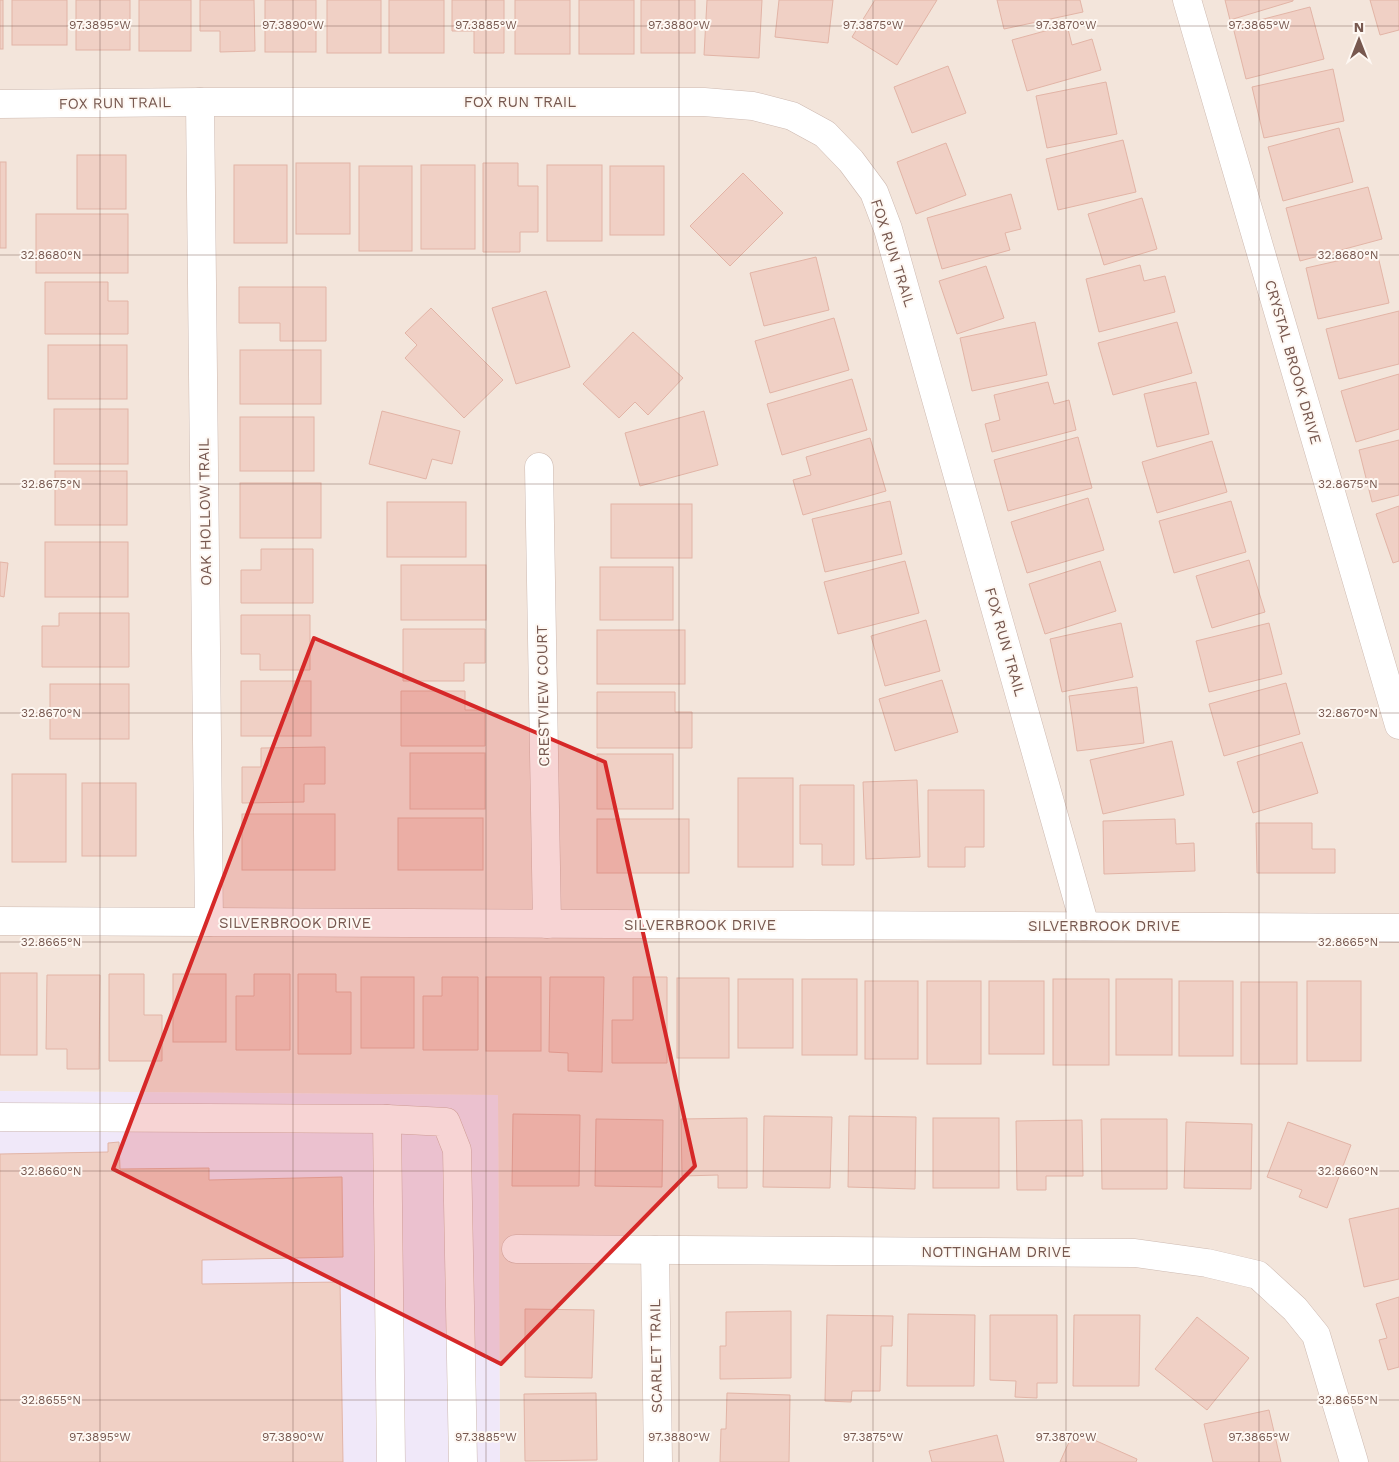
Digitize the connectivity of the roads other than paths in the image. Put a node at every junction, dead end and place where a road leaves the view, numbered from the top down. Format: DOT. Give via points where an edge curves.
graph roads {
  1 [pos="1187,0"];
  2 [pos="200,102"];
  3 [pos="0,104"];
  4 [pos="539,467"];
  5 [pos="1399,725"];
  6 [pos="0,922"];
  7 [pos="209,922"];
  8 [pos="547,924"];
  9 [pos="1085,926"];
  10 [pos="1399,928"];
  11 [pos="0,1118"];
  12 [pos="387,1119"];
  13 [pos="516,1250"];
  14 [pos="655,1250"];
  15 [pos="391,1462"];
  16 [pos="463,1462"];
  17 [pos="658,1462"];
  18 [pos="1354,1462"];
  1 -- 5 [label="street, CRYSTAL BROOK DRIVE"];
  2 -- 3 [label="street, FOX RUN TRAIL"];
  2 -- 7 [label="street, OAK HOLLOW TRAIL"];
  2 -- 9 [label="street, FOX RUN TRAIL" via="704,102 753,106 792,116 825,134 874,192 888,229"];
  4 -- 8 [label="street, CRESTVIEW COURT"];
  6 -- 7 [label="street, SILVERBROOK DRIVE"];
  7 -- 8 [label="street, SILVERBROOK DRIVE"];
  8 -- 9 [label="street, SILVERBROOK DRIVE"];
  9 -- 10 [label="street, SILVERBROOK DRIVE"];
  11 -- 12 [label="street"];
  12 -- 15 [label="street"];
  12 -- 16 [label="street" via="446,1122 458,1150"];
  13 -- 14 [label="street, NOTTINGHAM DRIVE"];
  14 -- 17 [label="street, SCARLET TRAIL"];
  14 -- 18 [label="street, NOTTINGHAM DRIVE" via="1135,1253 1207,1263 1258,1275 1316,1335"];
}
